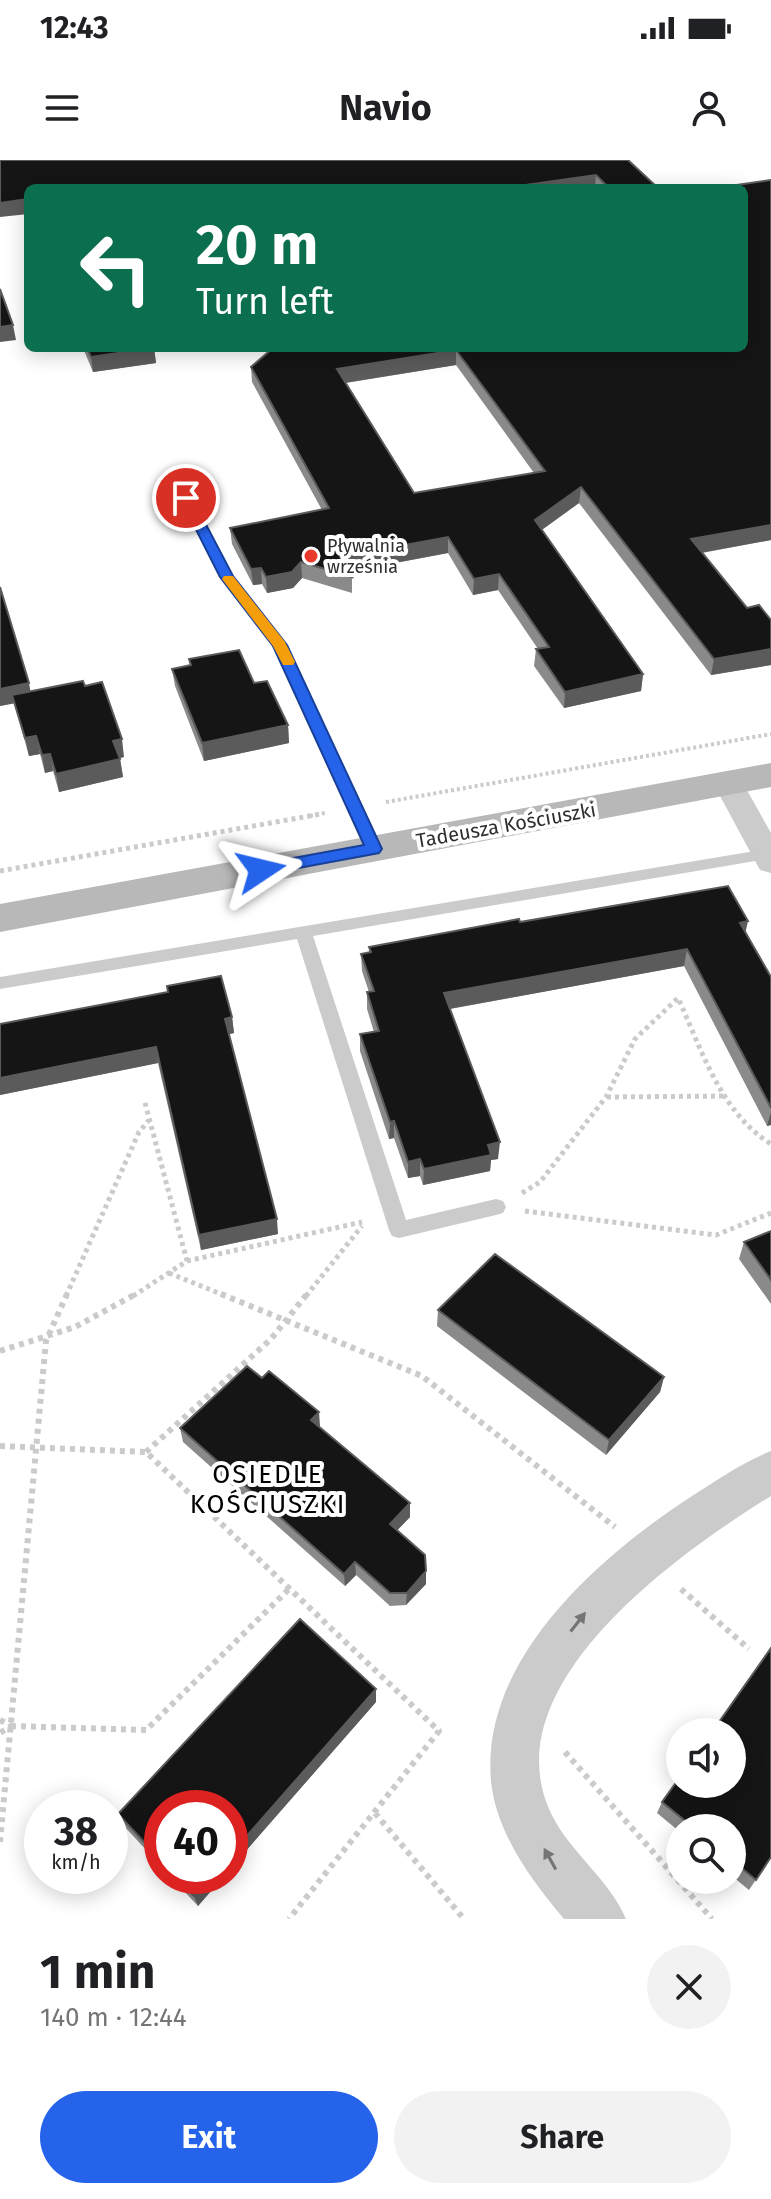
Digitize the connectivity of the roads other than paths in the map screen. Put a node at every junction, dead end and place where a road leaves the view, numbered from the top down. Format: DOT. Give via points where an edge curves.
graph roads {
  1 [pos="186,498"];
  2 [pos="771,775"];
  3 [pos="728,783"];
  4 [pos="374,849"];
  5 [pos="769,858"];
  6 [pos="0,918"];
  7 [pos="303,932"];
  8 [pos="0,983"];
  9 [pos="496,1207"];
  10 [pos="771,1472"];
  11 [pos="599,1919"];
  1 -- 4 [label="lane" via="226,577 280,645"];
  2 -- 3 [label="street, Tadeusza Kościuszki"];
  3 -- 4 [label="street, Tadeusza Kościuszki"];
  3 -- 5 [label="street"];
  4 -- 6 [label="street, Tadeusza Kościuszki"];
  5 -- 7 [label="lane"];
  7 -- 8 [label="lane"];
  7 -- 9 [label="lane" via="399,1230"];
  11 -- 10 [label="street, one-way" via="556,1870 527,1818 516,1780 516,1744 527,1704 550,1658 588,1609 666,1580 695,1520"];
}
